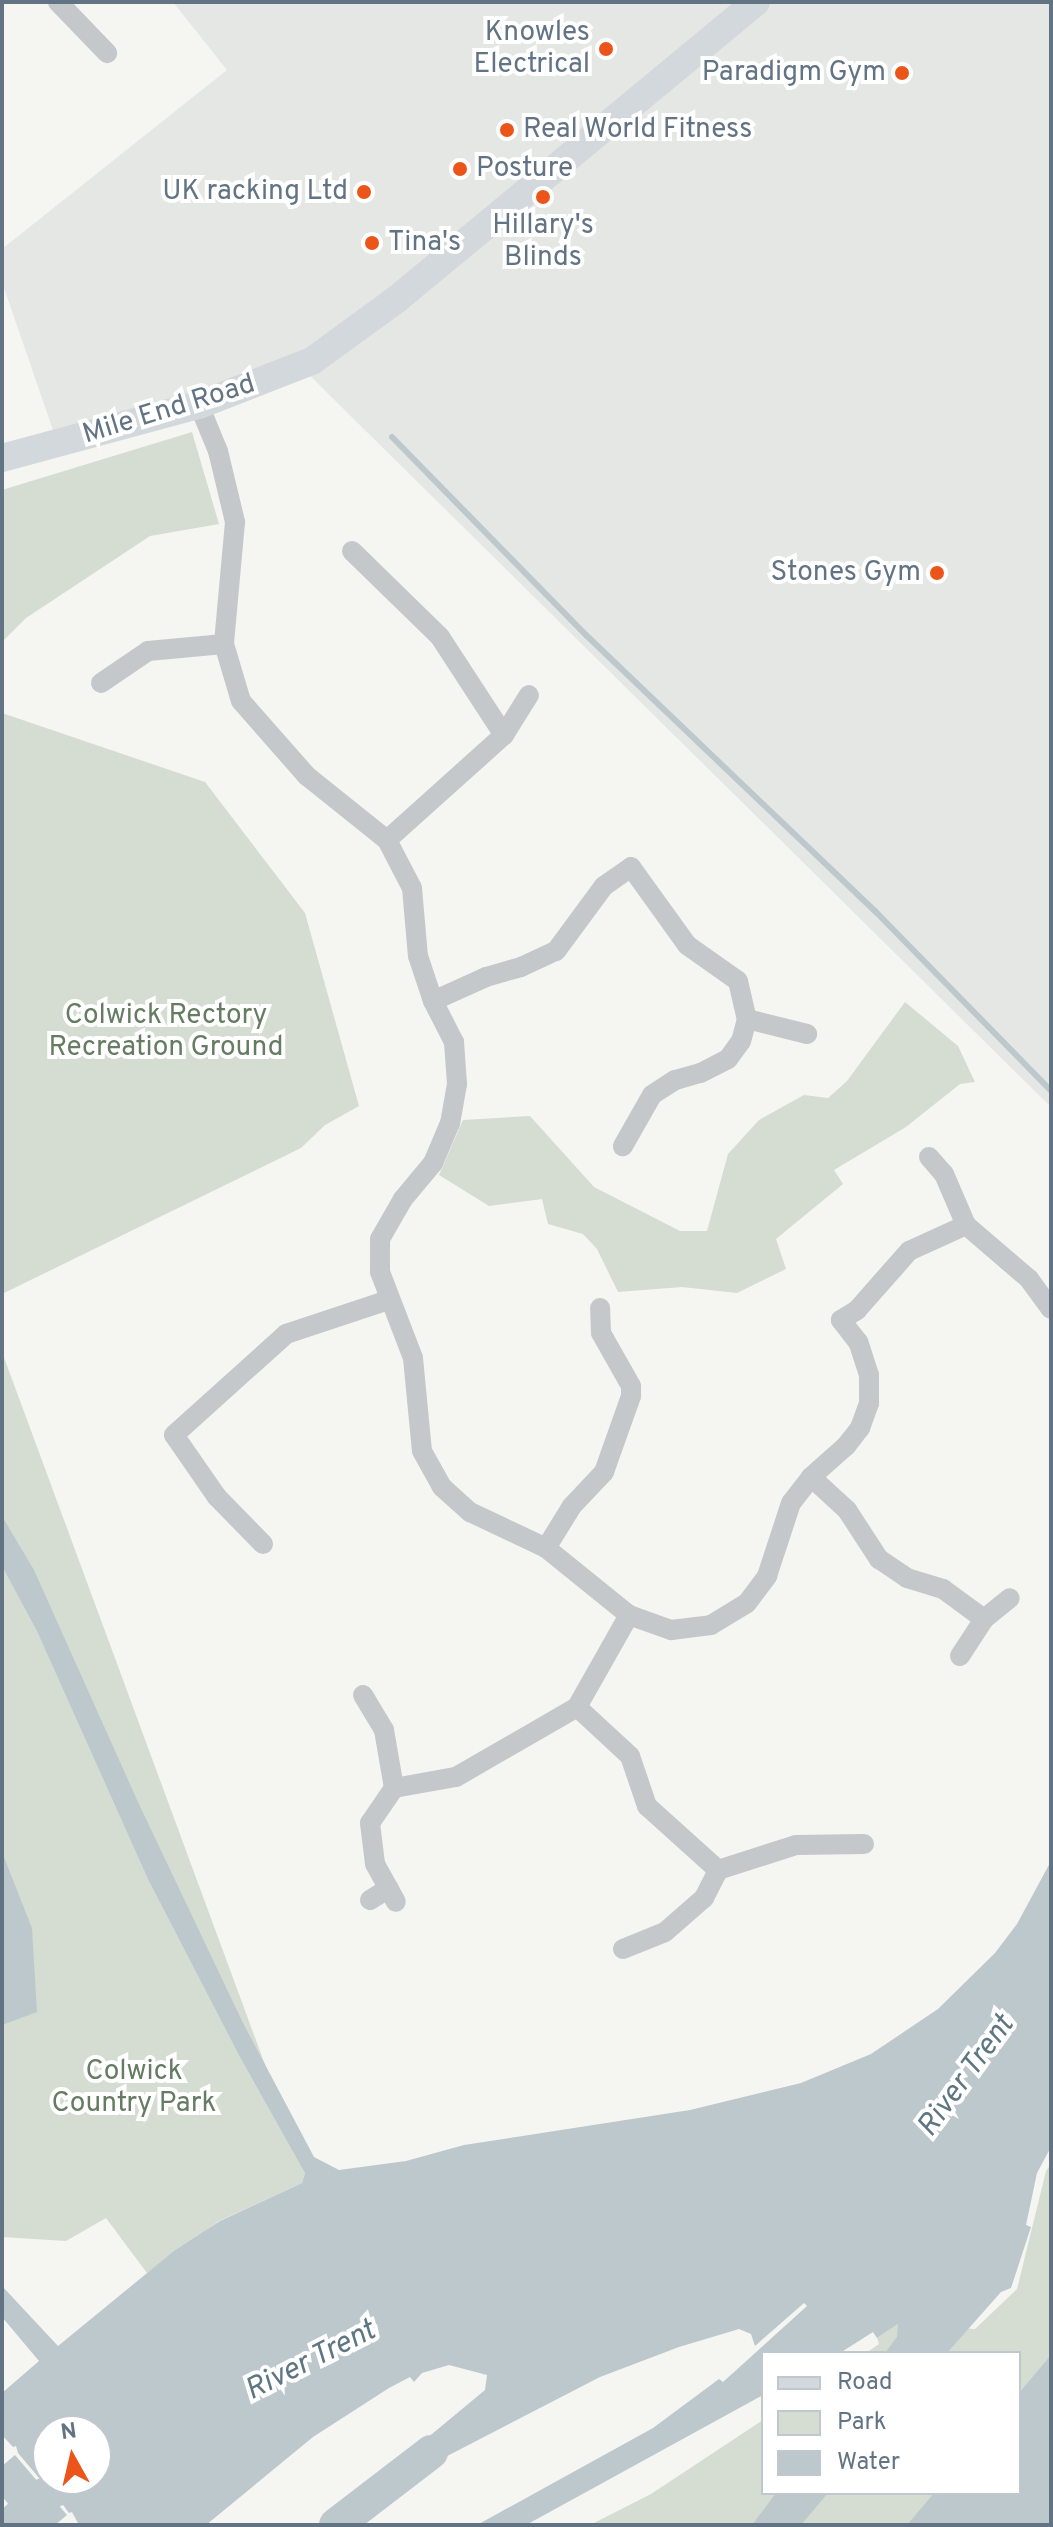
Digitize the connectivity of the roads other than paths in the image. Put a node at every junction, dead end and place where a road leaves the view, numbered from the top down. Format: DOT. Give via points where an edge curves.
graph roads {
  1 [pos="58,2"];
  2 [pos="756,2"];
  3 [pos="107,53"];
  4 [pos="199,405"];
  5 [pos="2,458"];
  6 [pos="352,551"];
  7 [pos="224,644"];
  8 [pos="101,683"];
  9 [pos="529,695"];
  10 [pos="504,735"];
  11 [pos="387,840"];
  12 [pos="433,1001"];
  13 [pos="747,1019"];
  14 [pos="807,1034"];
  15 [pos="623,1146"];
  16 [pos="929,1157"];
  17 [pos="966,1225"];
  18 [pos="388,1300"];
  19 [pos="600,1308"];
  20 [pos="1051,1309"];
  21 [pos="811,1477"];
  22 [pos="263,1544"];
  23 [pos="546,1548"];
  24 [pos="1010,1598"];
  25 [pos="629,1615"];
  26 [pos="984,1619"];
  27 [pos="960,1656"];
  28 [pos="363,1695"];
  29 [pos="577,1707"];
  30 [pos="394,1788"];
  31 [pos="864,1844"];
  32 [pos="718,1870"];
  33 [pos="370,1900"];
  34 [pos="636,1951"];
  1 -- 3 [label="street"];
  2 -- 4 [label="street, Mile End Road" via="331,348 276,377"];
  4 -- 5 [label="street, Mile End Road"];
  4 -- 7 [label="street" via="222,466 235,522"];
  6 -- 10 [label="street" via="440,637"];
  7 -- 8 [label="street" via="148,651"];
  7 -- 11 [label="street" via="241,701 307,776"];
  9 -- 10 [label="street"];
  10 -- 11 [label="street"];
  11 -- 12 [label="street" via="412,888 418,956"];
  12 -- 13 [label="street" via="556,951 604,886 631,867 687,945 738,981"];
  12 -- 18 [label="street" via="454,1042 457,1084 450,1123 433,1163 403,1199 380,1239 380,1272"];
  13 -- 14 [label="street"];
  13 -- 15 [label="street" via="741,1041 728,1059 652,1095"];
  16 -- 17 [label="street" via="944,1174"];
  17 -- 20 [label="street" via="1029,1279"];
  17 -- 21 [label="street" via="909,1251 857,1310 841,1320 869,1375 869,1403 846,1446"];
  18 -- 22 [label="street" via="286,1334 174,1435 217,1497"];
  18 -- 23 [label="street" via="413,1358 422,1451 442,1487 470,1512"];
  19 -- 23 [label="street" via="601,1333 631,1386 631,1396 604,1472 572,1506"];
  21 -- 25 [label="street" via="791,1503 767,1576 747,1603 711,1625 671,1630"];
  21 -- 26 [label="street" via="847,1510 879,1559 907,1578 943,1589"];
  23 -- 25 [label="street"];
  24 -- 26 [label="street"];
  25 -- 29 [label="street"];
  26 -- 27 [label="street"];
  28 -- 30 [label="street" via="384,1730"];
  29 -- 30 [label="street" via="456,1777"];
  29 -- 32 [label="street" via="630,1756 647,1806"];
  30 -- 33 [label="street" via="370,1823 375,1864 392,1895"];
  31 -- 32 [label="street" via="796,1845"];
  32 -- 34 [label="street" via="704,1898"];
}
